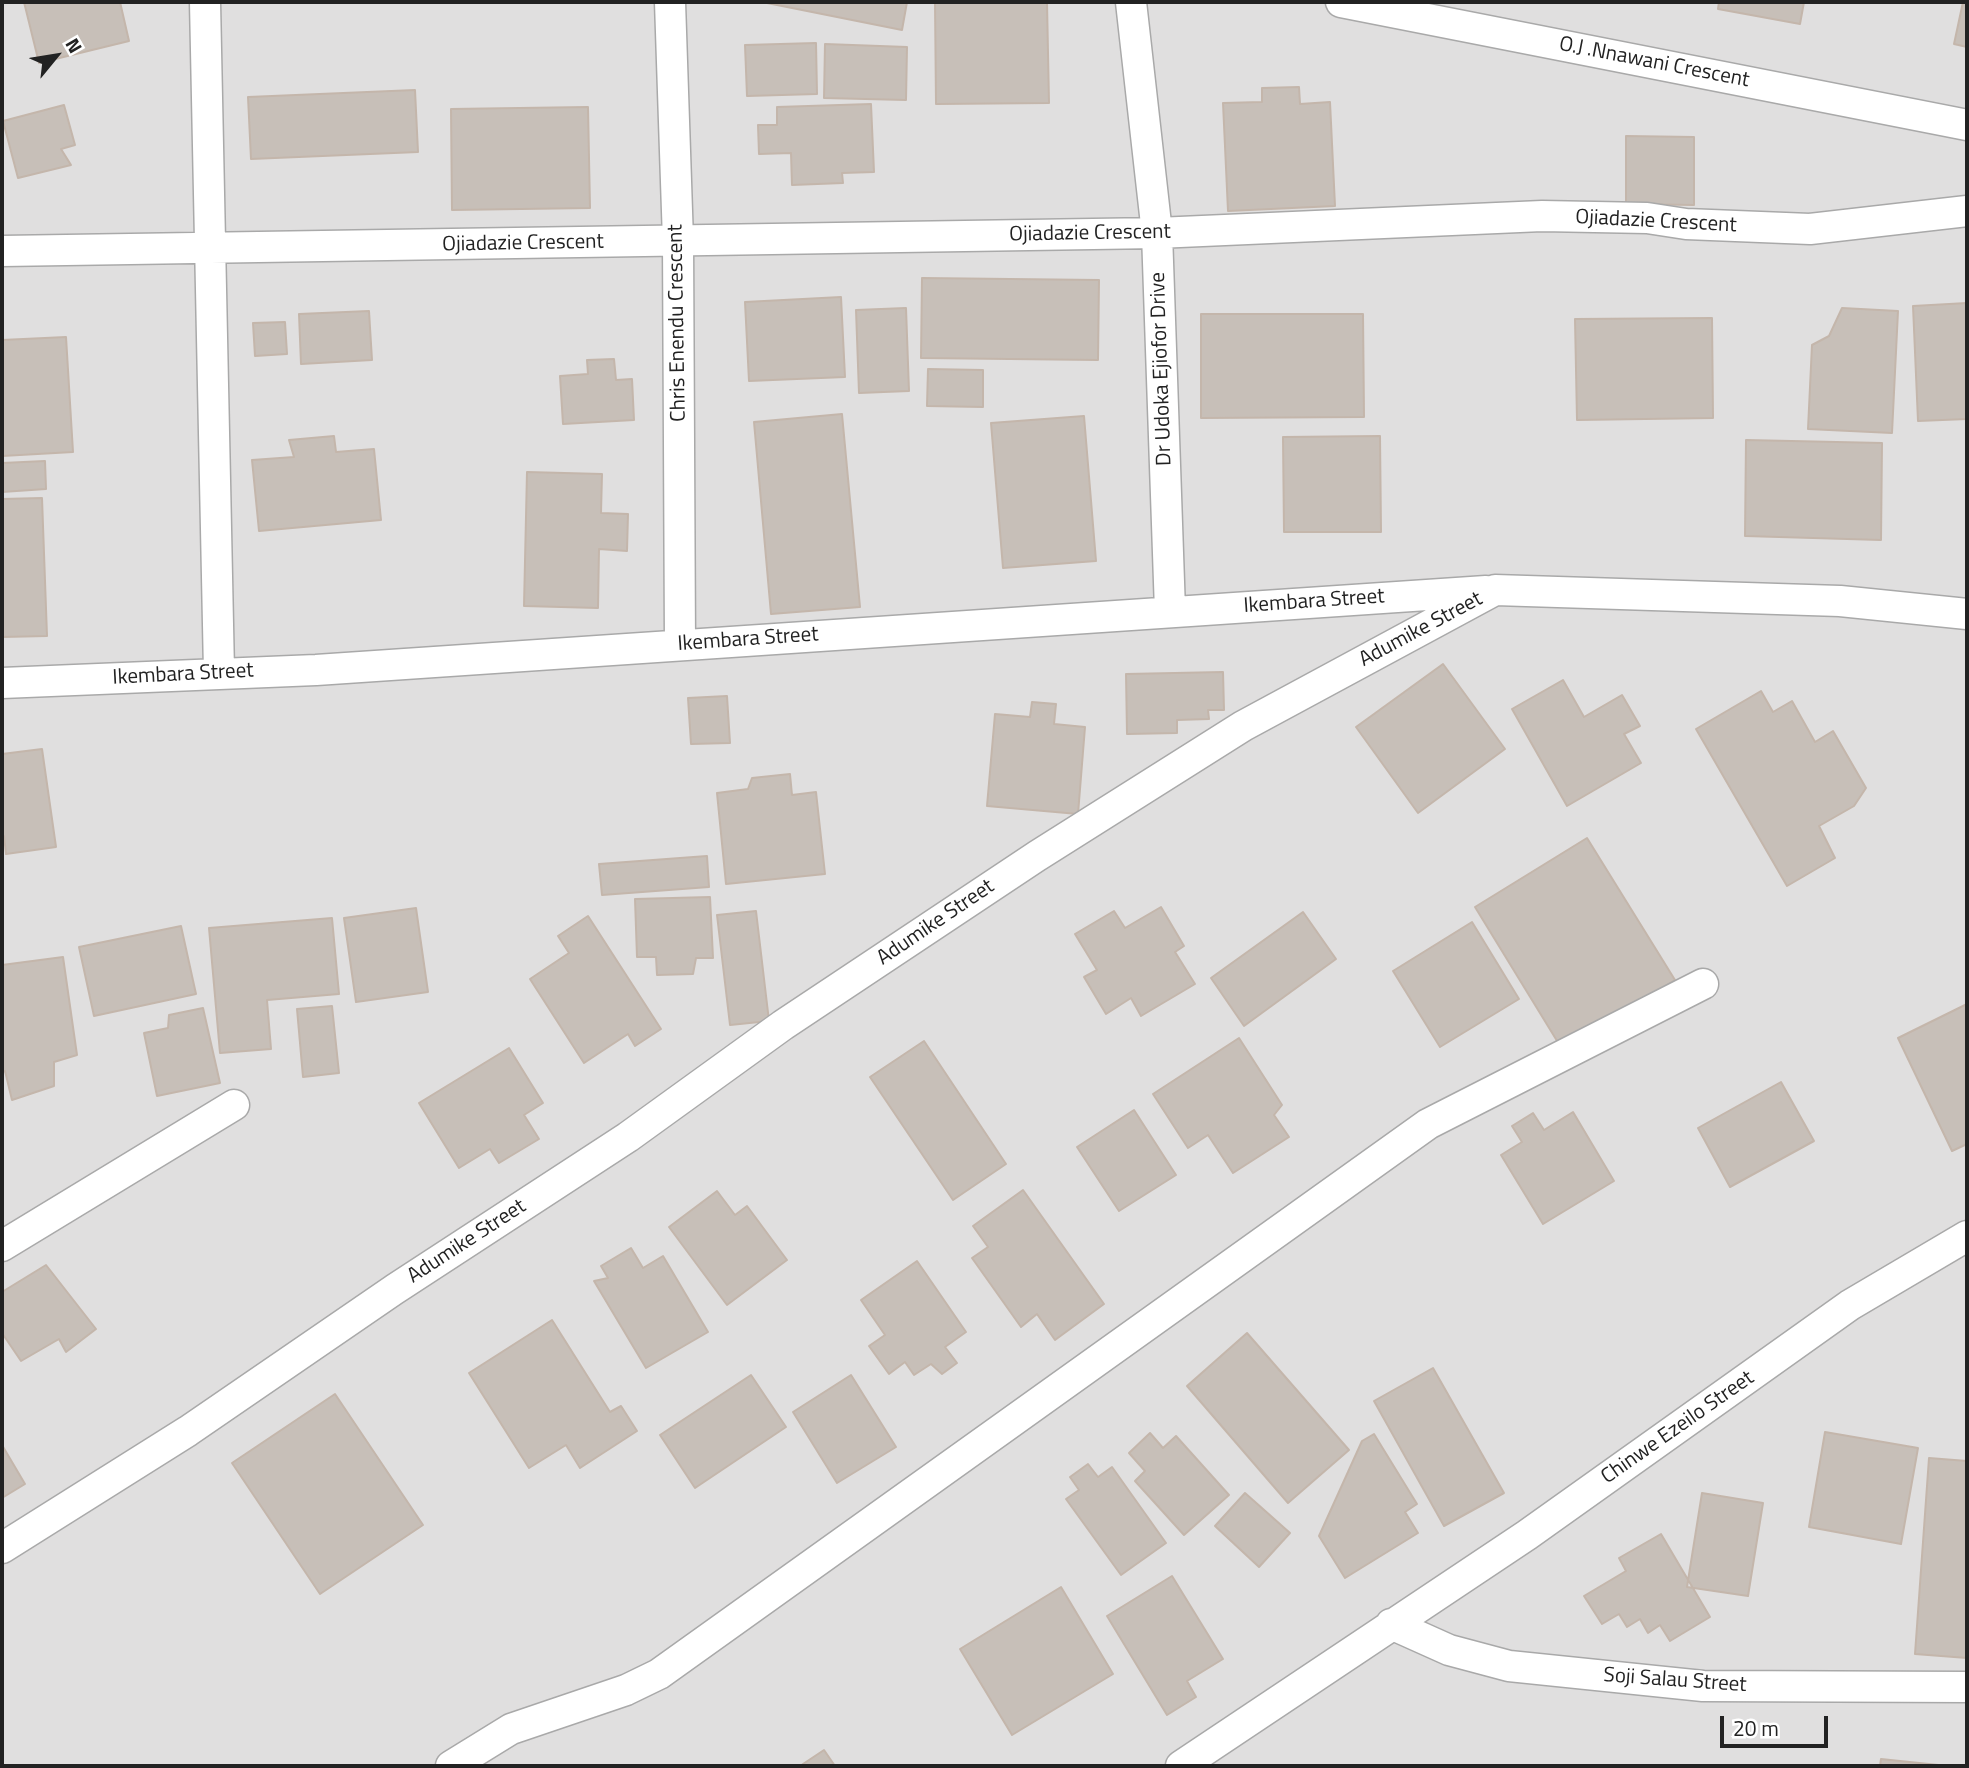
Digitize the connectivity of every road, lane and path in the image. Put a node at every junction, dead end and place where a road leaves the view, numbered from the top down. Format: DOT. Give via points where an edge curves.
graph roads {
  1 [pos="205,2"];
  2 [pos="670,2"];
  3 [pos="1131,2"];
  4 [pos="1341,2"];
  5 [pos="1967,125"];
  6 [pos="1967,211"];
  7 [pos="1157,233"];
  8 [pos="678,242"];
  9 [pos="210,249"];
  10 [pos="2,251"];
  11 [pos="1495,590"];
  12 [pos="1170,611"];
  13 [pos="1967,614"];
  14 [pos="680,645"];
  15 [pos="219,672"];
  16 [pos="2,683"];
  17 [pos="1703,984"];
  18 [pos="234,1105"];
  19 [pos="1967,1236"];
  20 [pos="2,1247"];
  21 [pos="2,1548"];
  22 [pos="1391,1624"];
  23 [pos="1967,1687"];
  24 [pos="451,1766"];
  25 [pos="1181,1766"];
  1 -- 9 [label="street"];
  2 -- 8 [label="street, Chris Enendu Crescent"];
  3 -- 7 [label="street, Dr Udoka Ejiofor Drive"];
  4 -- 5 [label="street, O.J .Nnawani Crescent"];
  6 -- 7 [label="street, Ojiadazie Crescent" via="1810,229 1542,216"];
  7 -- 8 [label="street, Ojiadazie Crescent"];
  7 -- 12 [label="street, Dr Udoka Ejiofor Drive"];
  8 -- 9 [label="street, Ojiadazie Crescent"];
  8 -- 14 [label="street, Chris Enendu Crescent"];
  9 -- 10 [label="street, Ojiadazie Crescent"];
  9 -- 15 [label="street"];
  11 -- 12 [label="street, Ikembara Street"];
  11 -- 13 [label="street, Adumike Street" via="1840,601"];
  11 -- 21 [label="street, Adumike Street" via="1243,726 1037,856 782,1025 628,1137 188,1431"];
  12 -- 14 [label="street, Ikembara Street"];
  14 -- 15 [label="street, Ikembara Street" via="316,670"];
  15 -- 16 [label="street, Ikembara Street"];
  17 -- 24 [label="street" via="1428,1124 659,1674 626,1690 511,1729"];
  18 -- 20 [label="street"];
  19 -- 22 [label="street, Chinwe Ezeilo Street" via="1850,1305 1527,1535"];
  22 -- 23 [label="street, Soji Salau Street" via="1450,1650 1508,1666 1703,1686"];
  22 -- 25 [label="street, Chinwe Ezeilo Street"];
}
